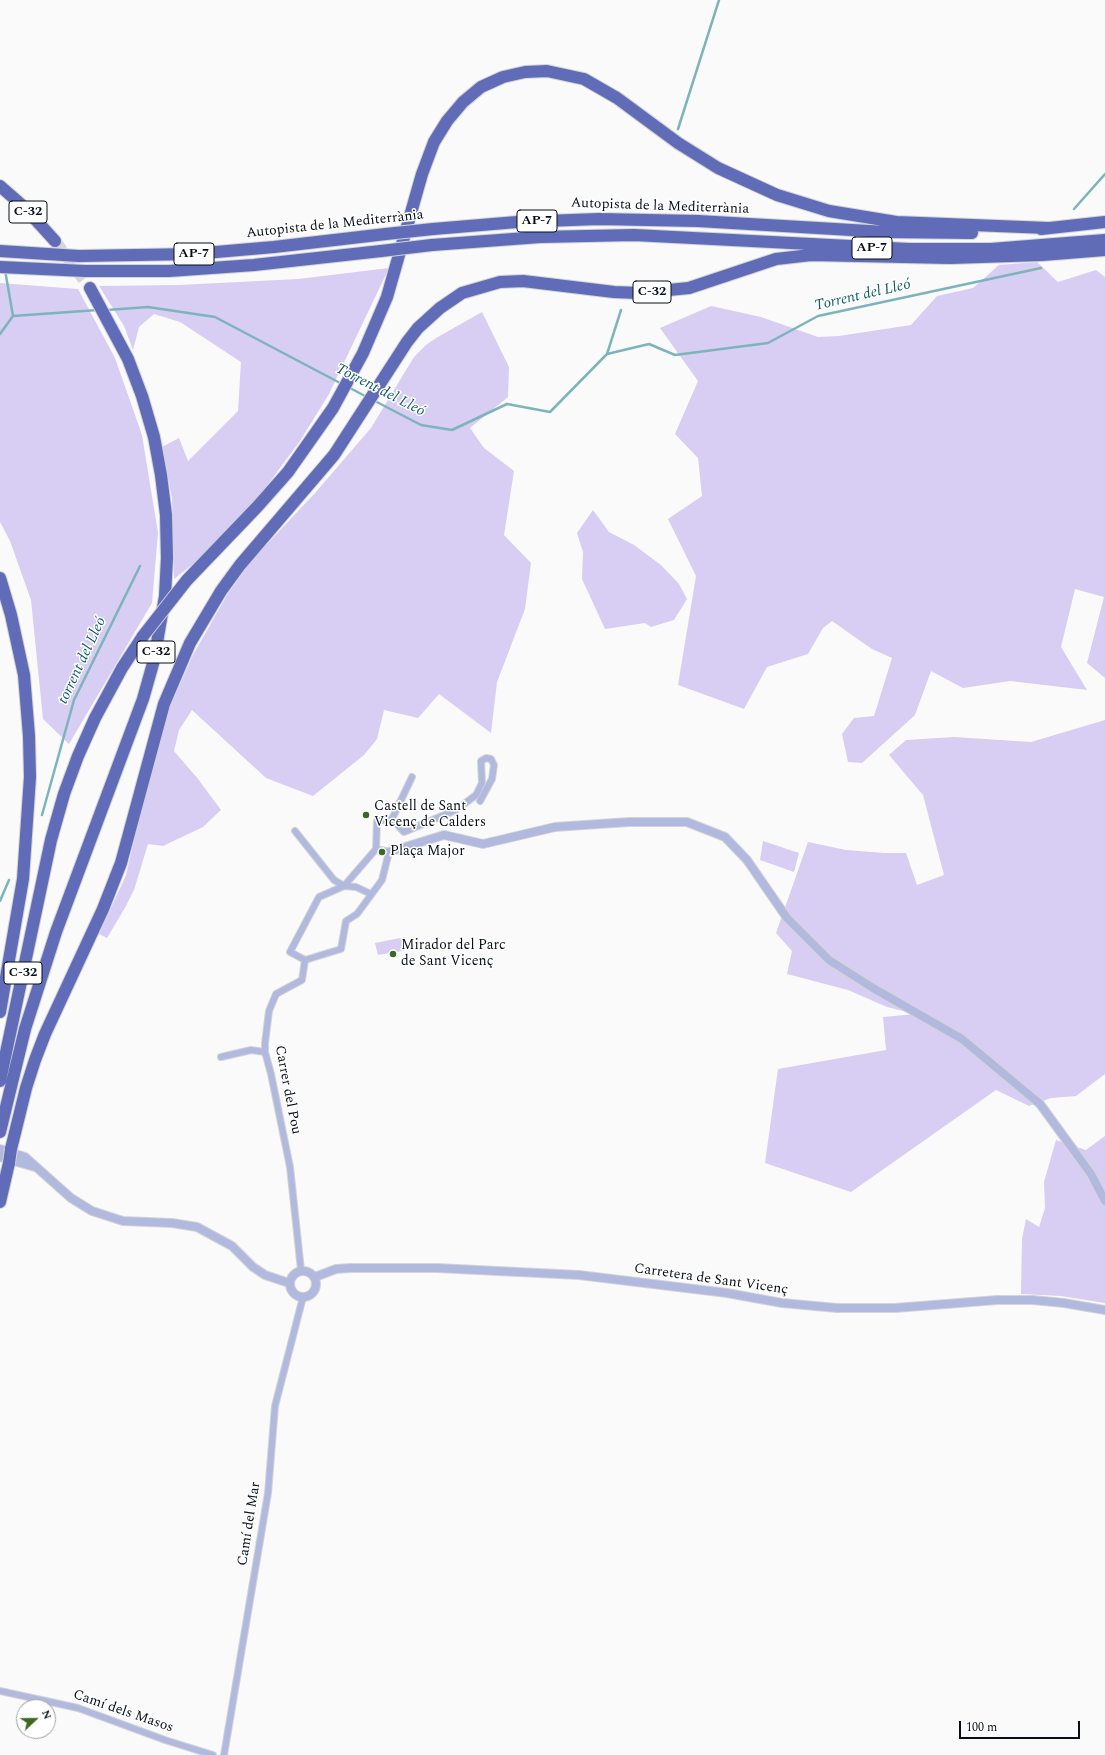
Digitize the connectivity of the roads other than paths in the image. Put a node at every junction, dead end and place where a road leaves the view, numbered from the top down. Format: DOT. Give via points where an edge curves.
graph roads {
  1 [pos="0,186"];
  2 [pos="1105,222"];
  3 [pos="1048,228"];
  4 [pos="1105,240"];
  5 [pos="55,241"];
  6 [pos="1105,250"];
  7 [pos="0,251"];
  8 [pos="0,267"];
  9 [pos="90,288"];
  10 [pos="0,578"];
  11 [pos="412,777"];
  12 [pos="480,801"];
  13 [pos="392,819"];
  14 [pos="295,831"];
  15 [pos="376,849"];
  16 [pos="389,852"];
  17 [pos="344,886"];
  18 [pos="371,894"];
  19 [pos="305,960"];
  20 [pos="0,1012"];
  21 [pos="265,1052"];
  22 [pos="221,1058"];
  23 [pos="0,1080"];
  24 [pos="0,1132"];
  25 [pos="6,1149"];
  26 [pos="4,1160"];
  27 [pos="39,1169"];
  28 [pos="1105,1201"];
  29 [pos="0,1202"];
  30 [pos="301,1270"];
  31 [pos="315,1278"];
  32 [pos="290,1283"];
  33 [pos="303,1297"];
  34 [pos="1105,1310"];
  35 [pos="0,1692"];
  36 [pos="213,1755"];
  37 [pos="224,1755"];
  1 -- 5 [label="highway, C-32"];
  2 -- 3 [label="highway, Autopista de la Mediterrània / AP-7"];
  3 -- 7 [label="highway, Autopista de la Mediterrània / AP-7, bridge" via="1008,232 920,233 599,219 433,229 193,254 79,256"];
  3 -- 23 [label="highway, C-32, bridge" via="896,222 829,211 777,195 718,168 678,143 617,98 584,79 559,72 535,70 513,74 492,81 463,102 434,142 422,174 387,297 363,354 330,414 288,472 187,580 143,636 98,712 64,794 51,840"];
  4 -- 8 [label="highway, Autopista de la Mediterrània / AP-7, bridge" via="991,249 909,249 634,235 540,237 169,271"];
  6 -- 25 [label="highway, C-32" via="957,258 811,255 776,260 689,288 638,293 523,281 500,282 462,293 440,308 407,342 334,455 240,565 190,643 164,704 121,863 103,909 45,1034"];
  9 -- 24 [label="highway, C-32" via="128,359 154,437 166,515 165,596 155,653 143,699 56,932 25,1029"];
  10 -- 20 [label="highway, C-32" via="24,675 30,777 23,879"];
  11 -- 13 [label="street"];
  12 -- 13 [label="street" via="492,778 494,765 491,759 486,758 481,761 482,783 476,795 456,810 404,832"];
  13 -- 15 [label="street" via="378,821"];
  14 -- 17 [label="street" via="334,880"];
  15 -- 16 [label="street"];
  15 -- 17 [label="street"];
  16 -- 18 [label="street" via="382,880"];
  16 -- 28 [label="street" via="444,835 483,844 555,827 629,822 687,822 725,837 748,860 787,918 830,960 962,1039 1040,1104 1091,1174"];
  17 -- 18 [label="street" via="356,887"];
  17 -- 19 [label="street" via="319,897 290,952"];
  18 -- 19 [label="street" via="357,914 346,921 341,949"];
  19 -- 21 [label="street, Carrer del Pou" via="302,980 276,994 268,1011"];
  21 -- 22 [label="street" via="251,1050"];
  21 -- 30 [label="street, Carrer del Pou" via="290,1167"];
  25 -- 26 [label="highway, C-32, bridge"];
  25 -- 27 [label="street" via="19,1154"];
  26 -- 27 [label="street"];
  26 -- 29 [label="highway, C-32"];
  27 -- 32 [label="street" via="76,1202 102,1216 124,1221 196,1227 232,1246 253,1267"];
  30 -- 31 [label="street" via="309,1272"];
  30 -- 32 [label="street" via="293,1274"];
  31 -- 33 [label="street" via="314,1291"];
  31 -- 34 [label="street, Carretera de Sant Vicenç" via="350,1268 436,1268 579,1275 728,1293 782,1303 837,1308 895,1308 997,1300 1033,1300"];
  32 -- 33 [label="street" via="295,1294"];
  33 -- 37 [label="street, Camí del Mar" via="275,1406 268,1493"];
  35 -- 36 [label="street, Camí dels Masos" via="78,1708"];
}
